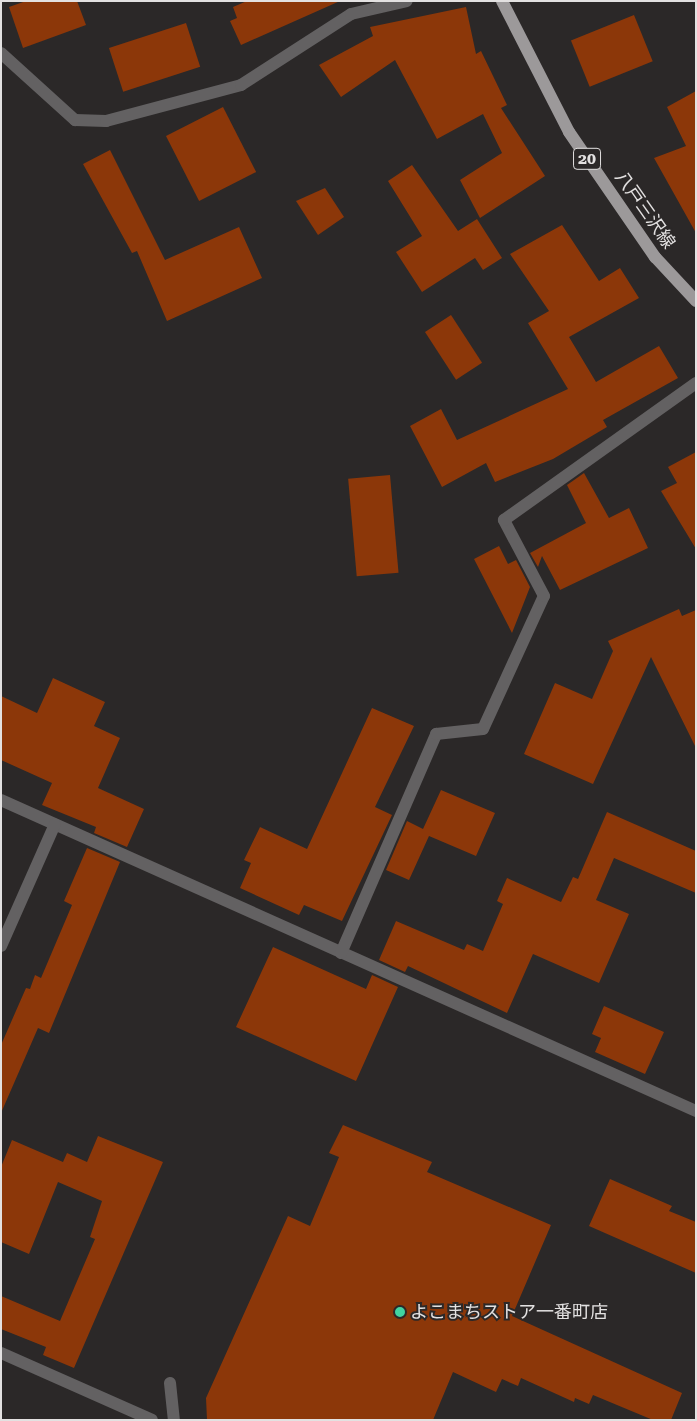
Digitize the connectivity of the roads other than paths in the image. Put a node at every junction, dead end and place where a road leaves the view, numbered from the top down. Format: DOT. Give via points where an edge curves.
graph roads {
  1 [pos="407,1"];
  2 [pos="502,1"];
  3 [pos="1,53"];
  4 [pos="696,301"];
  5 [pos="696,383"];
  6 [pos="1,800"];
  7 [pos="55,824"];
  8 [pos="1,946"];
  9 [pos="341,953"];
  10 [pos="696,1111"];
  11 [pos="1,1353"];
  12 [pos="170,1383"];
  13 [pos="152,1420"];
  14 [pos="174,1420"];
  1 -- 3 [label="street" via="351,14 241,85 106,121 75,120"];
  2 -- 4 [label="main road, 八戸三沢線 / 20" via="569,132 655,257"];
  5 -- 9 [label="street" via="504,520 544,596 483,729 436,734"];
  6 -- 7 [label="street"];
  7 -- 8 [label="street"];
  7 -- 9 [label="street"];
  9 -- 10 [label="street"];
  11 -- 13 [label="street"];
  12 -- 14 [label="street"];
}
